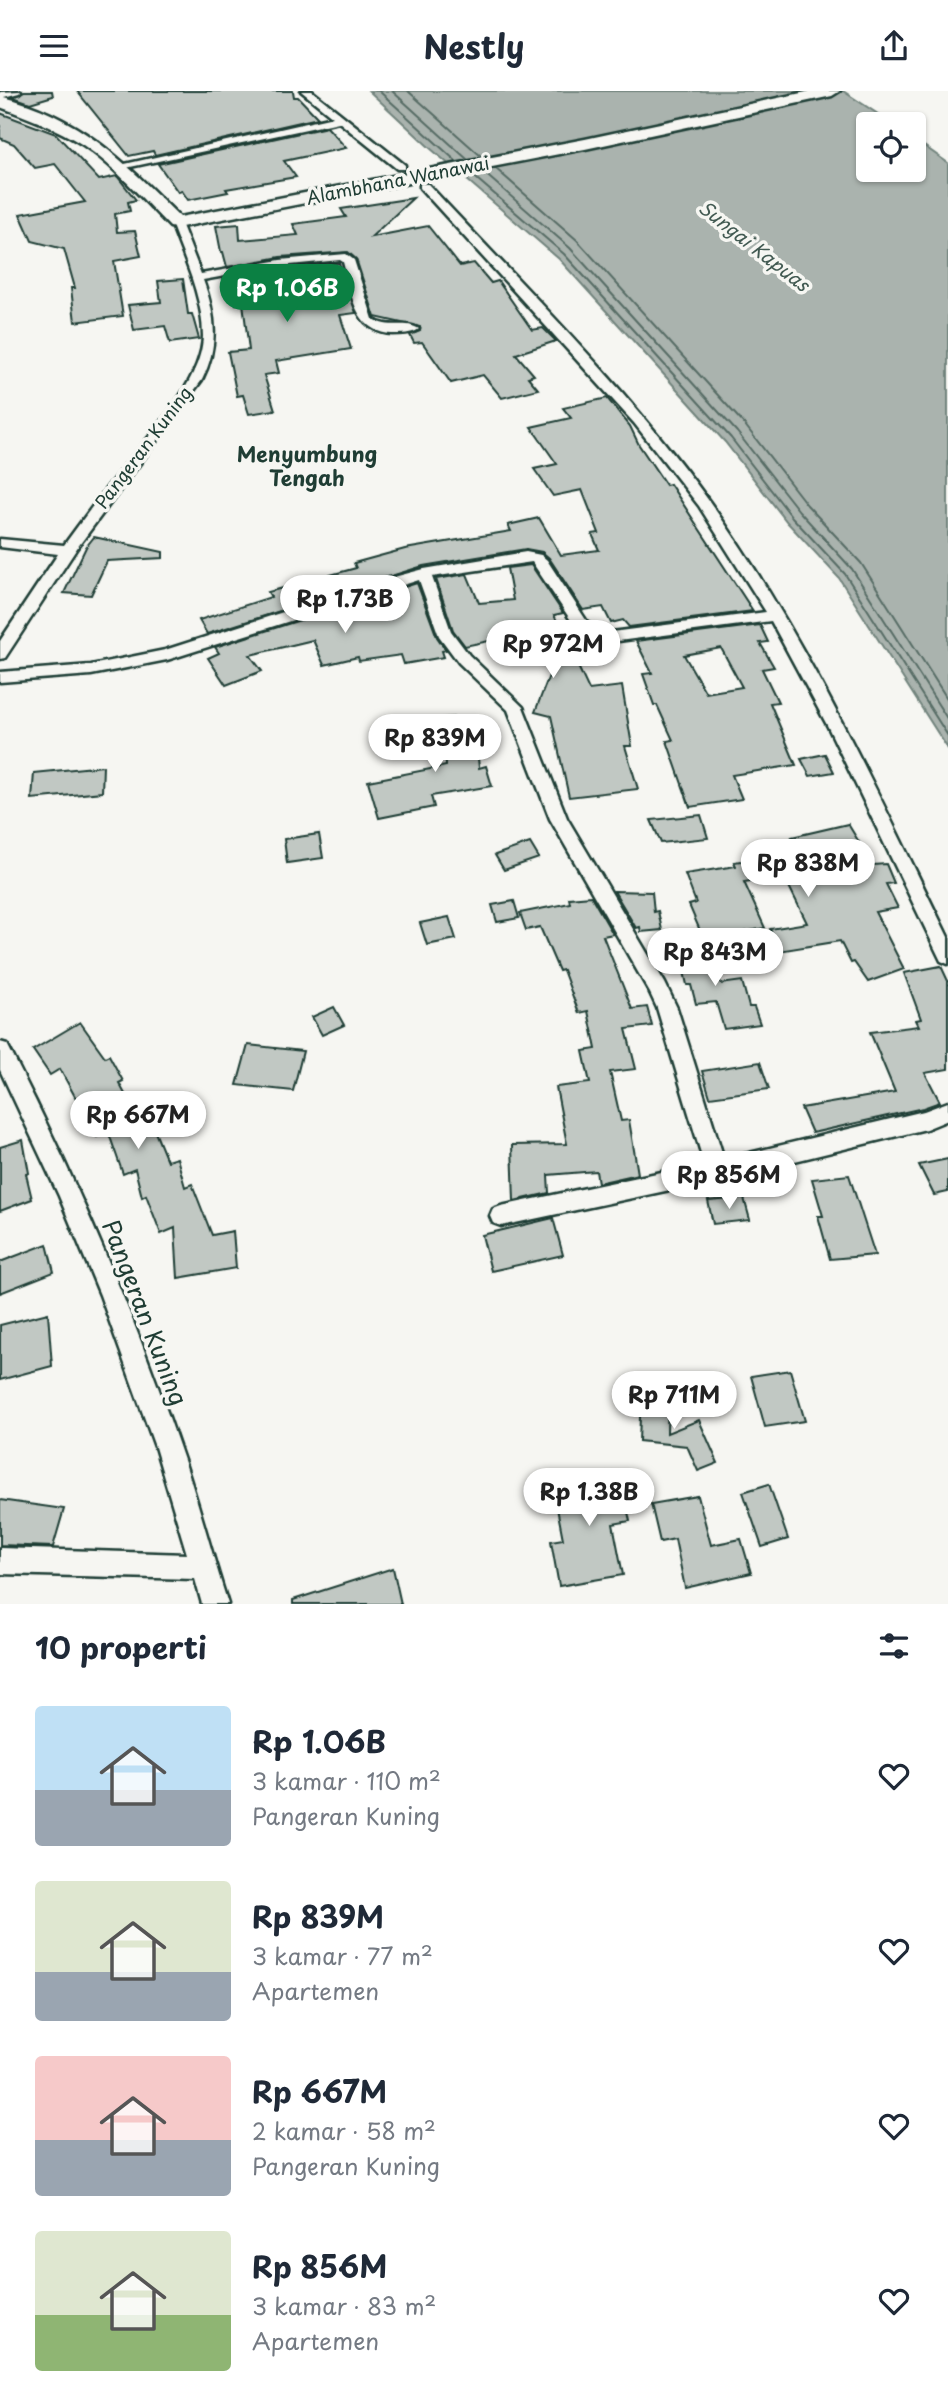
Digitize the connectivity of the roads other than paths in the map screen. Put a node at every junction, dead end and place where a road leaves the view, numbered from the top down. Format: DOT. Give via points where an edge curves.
graph roads {
  1 [pos="306,91"];
  2 [pos="832,91"];
  3 [pos="4,99"];
  4 [pos="340,119"];
  5 [pos="121,166"];
  6 [pos="401,167"];
  7 [pos="424,186"];
  8 [pos="176,223"];
  9 [pos="197,278"];
  10 [pos="413,329"];
  11 [pos="0,543"];
  12 [pos="68,550"];
  13 [pos="424,574"];
  14 [pos="774,616"];
  15 [pos="0,653"];
  16 [pos="0,677"];
  17 [pos="948,956"];
  18 [pos="0,1050"];
  19 [pos="948,1111"];
  20 [pos="717,1170"];
  21 [pos="501,1216"];
  22 [pos="0,1560"];
  23 [pos="202,1567"];
  24 [pos="215,1604"];
  1 -- 4 [label="street"];
  2 -- 8 [label="main road, Alambhana Wanawai"];
  3 -- 5 [label="main road" via="74,132"];
  4 -- 5 [label="street"];
  4 -- 6 [label="street"];
  5 -- 8 [label="main road"];
  7 -- 14 [label="street" via="640,422 703,503"];
  8 -- 9 [label="street, Pangeran Kuning"];
  9 -- 10 [label="street" via="342,255 348,260 369,322 379,329"];
  9 -- 12 [label="street, Pangeran Kuning" via="209,338 200,373"];
  11 -- 12 [label="street"];
  12 -- 15 [label="street, Pangeran Kuning"];
  13 -- 14 [label="street" via="536,558 583,627 603,638"];
  13 -- 16 [label="street" via="167,655 91,670"];
  13 -- 20 [label="street" via="444,632 464,659 515,707 559,819 658,989"];
  14 -- 17 [label="street" via="833,723"];
  18 -- 23 [label="street, Pangeran Kuning" via="37,1121 99,1265 168,1449"];
  19 -- 20 [label="street"];
  20 -- 21 [label="street"];
  22 -- 23 [label="street"];
  23 -- 24 [label="street, Pangeran Kuning"];
}
